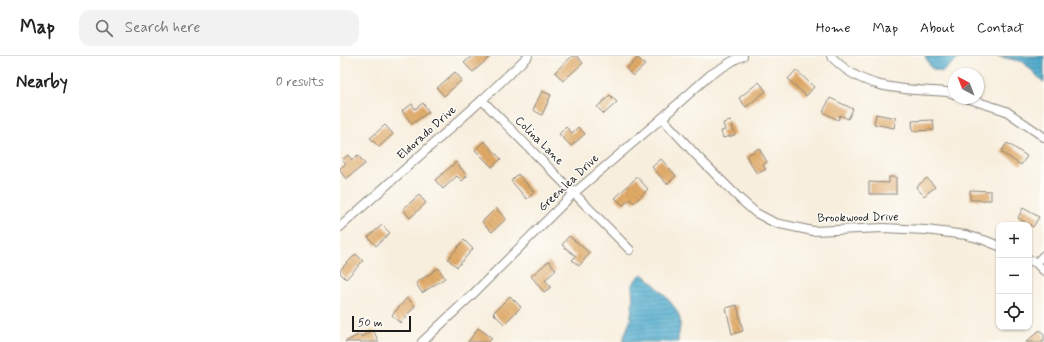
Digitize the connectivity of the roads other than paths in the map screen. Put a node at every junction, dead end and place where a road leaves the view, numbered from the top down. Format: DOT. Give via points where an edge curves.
graph roads {
  1 [pos="528,56"];
  2 [pos="743,56"];
  3 [pos="831,56"];
  4 [pos="948,92"];
  5 [pos="482,100"];
  6 [pos="984,104"];
  7 [pos="662,118"];
  8 [pos="1044,137"];
  9 [pos="574,193"];
  10 [pos="340,227"];
  11 [pos="996,245"];
  12 [pos="630,250"];
  13 [pos="1044,255"];
  14 [pos="1033,262"];
  15 [pos="1044,271"];
  16 [pos="422,342"];
  1 -- 5 [label="street, Eldorado Drive"];
  2 -- 7 [label="street, Greenlea Drive" via="710,75"];
  3 -- 4 [label="street" via="841,66 868,82 901,89"];
  5 -- 9 [label="street, Colina Lane"];
  5 -- 10 [label="street, Eldorado Drive"];
  6 -- 8 [label="street" via="1006,111"];
  7 -- 9 [label="street, Greenlea Drive"];
  7 -- 11 [label="street, Brookwood Drive" via="740,199 756,213 776,222 813,231 883,228 926,230 966,235"];
  9 -- 12 [label="street, Colina Lane"];
  9 -- 16 [label="street, Greenlea Drive"];
  13 -- 14 [label="street"];
  14 -- 15 [label="street"];
}
